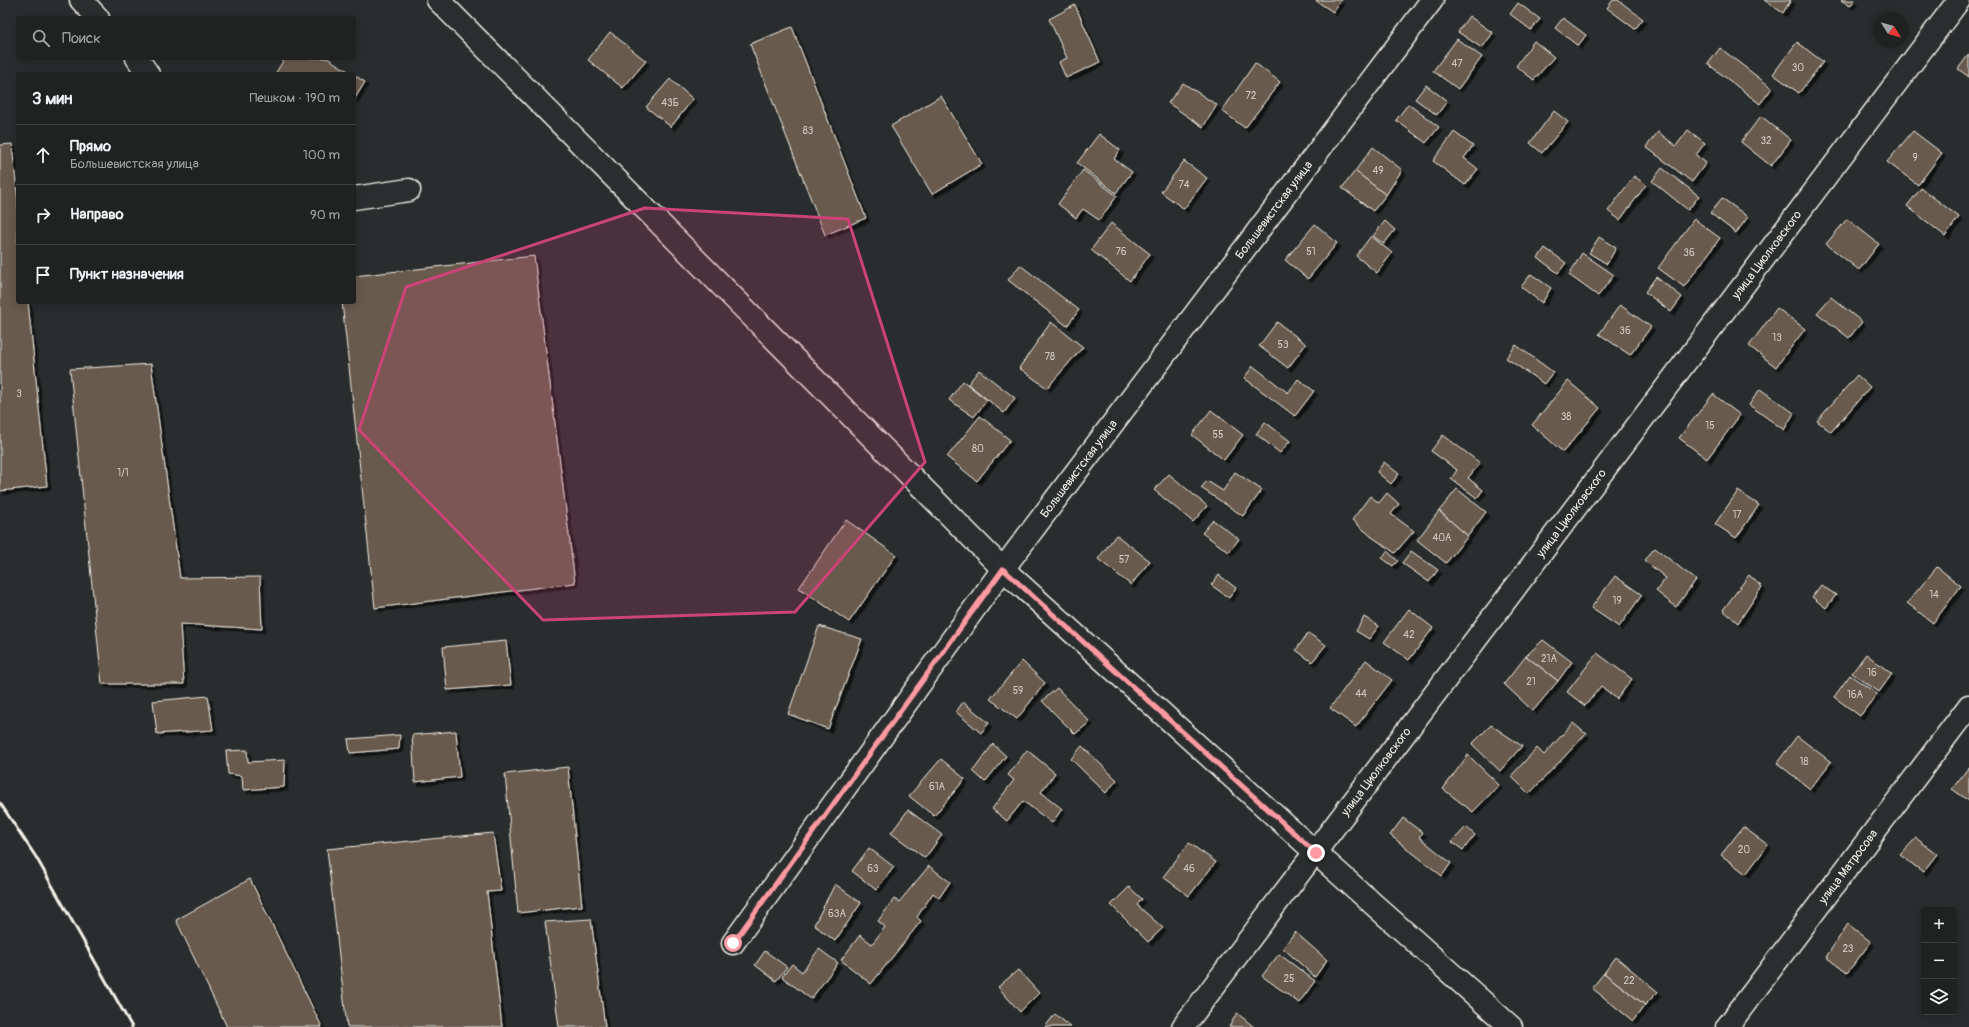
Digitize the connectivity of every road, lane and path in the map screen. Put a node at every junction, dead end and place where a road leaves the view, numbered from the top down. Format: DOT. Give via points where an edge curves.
graph roads {
  1 [pos="81,0"];
  2 [pos="438,0"];
  3 [pos="1432,0"];
  4 [pos="1959,0"];
  5 [pos="96,16"];
  6 [pos="138,60"];
  7 [pos="147,72"];
  8 [pos="409,190"];
  9 [pos="356,198"];
  10 [pos="1003,569"];
  11 [pos="1969,706"];
  12 [pos="1316,853"];
  13 [pos="733,943"];
  14 [pos="1183,1027"];
  15 [pos="1510,1027"];
  16 [pos="1727,1027"];
  1 -- 5 [label="street"];
  2 -- 10 [label="street"];
  3 -- 10 [label="street, Большевистская улица"];
  4 -- 12 [label="street, улица Циолковского"];
  6 -- 7 [label="street"];
  8 -- 9 [label="street"];
  10 -- 12 [label="street"];
  10 -- 13 [label="street, Большевистская улица"];
  11 -- 16 [label="street, улица Матросова"];
  12 -- 14 [label="street, улица Циолковского"];
  12 -- 15 [label="street"];
}
